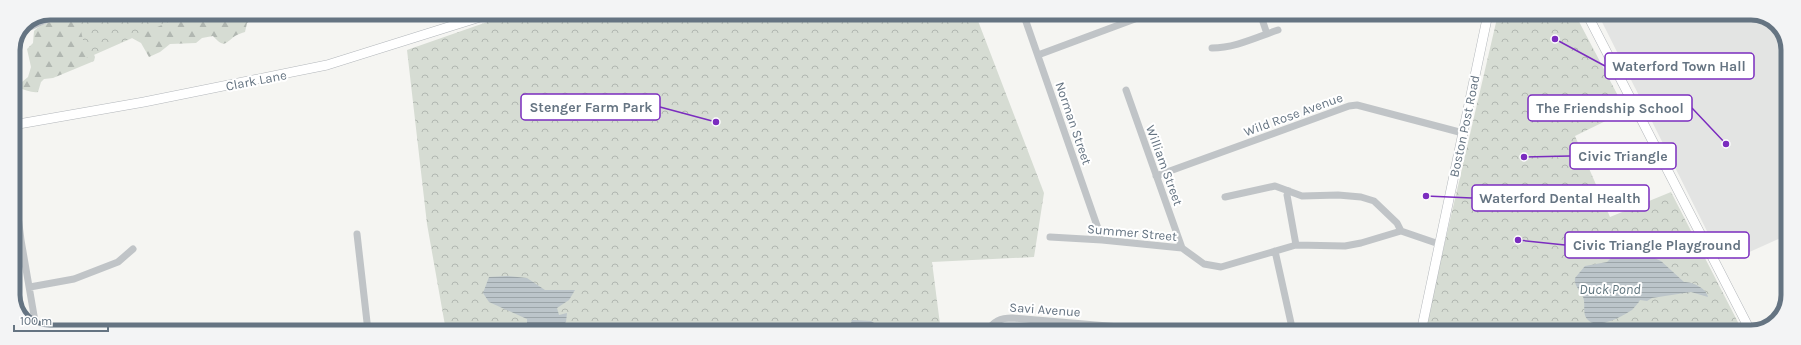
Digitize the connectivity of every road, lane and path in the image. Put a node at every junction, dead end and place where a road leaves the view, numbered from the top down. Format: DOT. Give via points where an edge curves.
graph roads {
  1 [pos="472,20"];
  2 [pos="1026,20"];
  3 [pos="1132,20"];
  4 [pos="1262,20"];
  5 [pos="1487,20"];
  6 [pos="1590,20"];
  7 [pos="1278,30"];
  8 [pos="1267,34"];
  9 [pos="1212,48"];
  10 [pos="1038,55"];
  11 [pos="1126,90"];
  12 [pos="20,124"];
  13 [pos="1463,133"];
  14 [pos="1156,176"];
  15 [pos="1289,191"];
  16 [pos="1225,197"];
  17 [pos="1402,231"];
  18 [pos="20,232"];
  19 [pos="357,234"];
  20 [pos="1050,237"];
  21 [pos="21,240"];
  22 [pos="1102,240"];
  23 [pos="1439,244"];
  24 [pos="1296,245"];
  25 [pos="133,248"];
  26 [pos="1182,248"];
  27 [pos="1275,251"];
  28 [pos="30,286"];
  29 [pos="35,321"];
  30 [pos="367,325"];
  31 [pos="990,325"];
  32 [pos="1096,325"];
  33 [pos="1291,325"];
  34 [pos="1422,325"];
  35 [pos="1746,325"];
  1 -- 12 [label="main road, Clark Lane" via="327,65"];
  2 -- 10 [label="street, Norman Street"];
  3 -- 10 [label="street"];
  4 -- 8 [label="street"];
  5 -- 13 [label="main road, Boston Post Road"];
  6 -- 35 [label="main road"];
  7 -- 8 [label="street"];
  8 -- 9 [label="street" via="1226,47"];
  10 -- 22 [label="street, Norman Street"];
  11 -- 14 [label="street, William Street"];
  13 -- 14 [label="street, Wild Rose Avenue" via="1357,105 1348,106"];
  13 -- 23 [label="main road, Boston Post Road"];
  14 -- 26 [label="street, William Street"];
  15 -- 16 [label="street" via="1275,186"];
  15 -- 17 [label="street" via="1308,196 1338,195 1367,198 1374,201"];
  15 -- 24 [label="street" via="1287,195"];
  17 -- 23 [label="street"];
  17 -- 24 [label="street, Summer Street" via="1345,246"];
  18 -- 21 [label="street"];
  19 -- 30 [label="street"];
  20 -- 22 [label="street, Summer Street"];
  21 -- 28 [label="street"];
  22 -- 26 [label="street, Summer Street"];
  23 -- 34 [label="main road, Boston Post Road"];
  24 -- 27 [label="street, Summer Street"];
  25 -- 28 [label="street" via="118,262 74,279"];
  26 -- 27 [label="street, Summer Street" via="1204,264 1221,267"];
  27 -- 33 [label="street"];
  28 -- 29 [label="street"];
  31 -- 32 [label="street, Savi Avenue" via="997,320 1012,318"];
}
